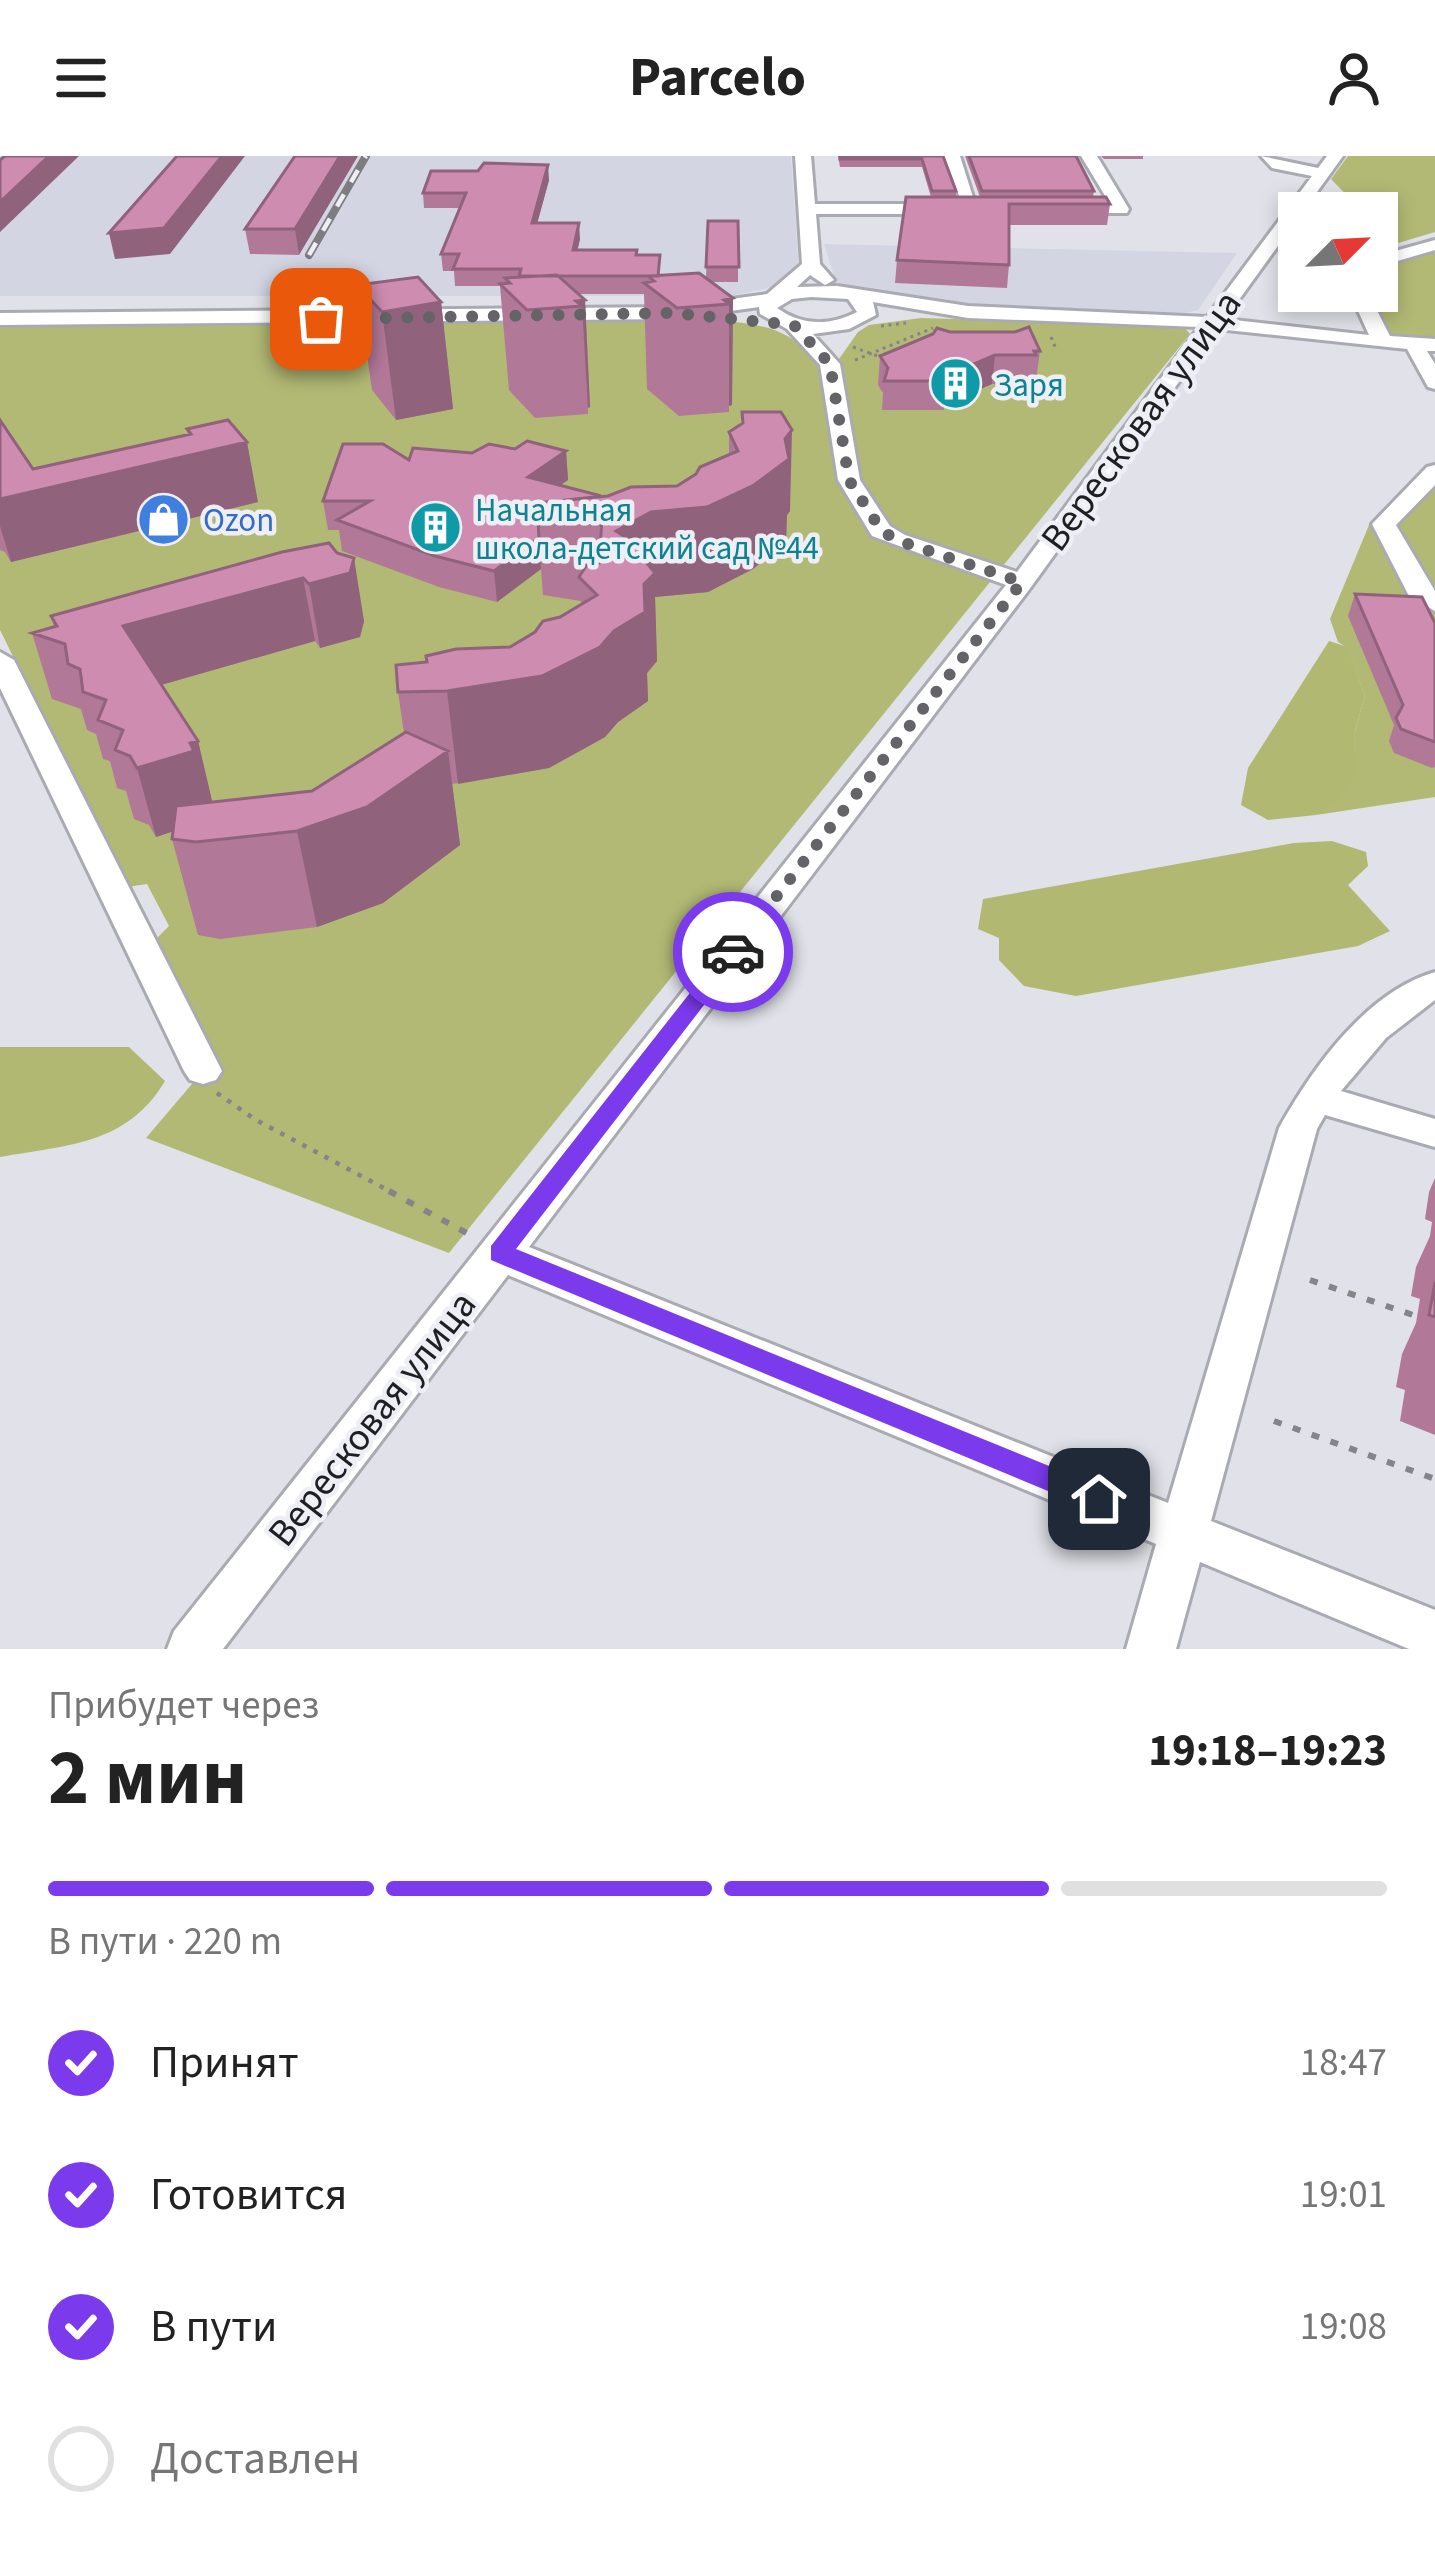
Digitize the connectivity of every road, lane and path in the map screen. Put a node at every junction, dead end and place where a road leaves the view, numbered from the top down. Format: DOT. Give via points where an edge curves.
graph roads {
  1 [pos="803,156"];
  2 [pos="952,156"];
  3 [pos="1089,156"];
  4 [pos="1270,156"];
  5 [pos="1335,156"];
  6 [pos="1322,173"];
  7 [pos="808,209"];
  8 [pos="972,209"];
  9 [pos="994,209"];
  10 [pos="1058,209"];
  11 [pos="1435,245"];
  12 [pos="1398,256"];
  13 [pos="811,265"];
  14 [pos="854,297"];
  15 [pos="773,299"];
  16 [pos="963,312"];
  17 [pos="1368,312"];
  18 [pos="673,313"];
  19 [pos="0,319"];
  20 [pos="927,322"];
  21 [pos="1212,322"];
  22 [pos="910,323"];
  23 [pos="791,324"];
  24 [pos="858,325"];
  25 [pos="1383,343"];
  26 [pos="1424,345"];
  27 [pos="871,353"];
  28 [pos="840,359"];
  29 [pos="894,362"];
  30 [pos="1435,383"];
  31 [pos="1435,472"];
  32 [pos="1022,582"];
  33 [pos="1435,603"];
  34 [pos="0,660"];
  35 [pos="1435,985"];
  36 [pos="203,1071"];
  37 [pos="1316,1097"];
  38 [pos="1435,1133"];
  39 [pos="499,1253"];
  40 [pos="1310,1280"];
  41 [pos="1412,1315"];
  42 [pos="1274,1420"];
  43 [pos="1435,1479"];
  44 [pos="1184,1534"];
  45 [pos="1435,1635"];
  46 [pos="192,1649"];
  47 [pos="1151,1649"];
  1 -- 7 [label="street"];
  2 -- 8 [label="street"];
  3 -- 10 [label="street" via="1121,209"];
  4 -- 6 [label="street"];
  5 -- 6 [label="street, Вересковая улица"];
  6 -- 21 [label="street, Вересковая улица"];
  7 -- 8 [label="street"];
  7 -- 13 [label="street"];
  8 -- 9 [label="street"];
  11 -- 12 [label="street"];
  13 -- 14 [label="street"];
  13 -- 15 [label="street"];
  14 -- 15 [label="street" via="805,290"];
  14 -- 16 [label="street"];
  14 -- 24 [label="street" via="868,309"];
  15 -- 18 [label="street"];
  15 -- 23 [label="street" via="769,314"];
  16 -- 21 [label="street"];
  16 -- 24 [label="street"];
  17 -- 25 [label="street"];
  18 -- 19 [label="street"];
  18 -- 23 [label="street"];
  20 -- 27 [label="path" via="946,322"];
  21 -- 25 [label="street"];
  21 -- 32 [label="street, Вересковая улица"];
  22 -- 24 [label="path"];
  23 -- 24 [label="street"];
  23 -- 28 [label="street"];
  24 -- 28 [label="street"];
  25 -- 26 [label="street"];
  26 -- 30 [label="street"];
  27 -- 28 [label="path"];
  27 -- 28 [label="path" via="853,347"];
  27 -- 29 [label="path"];
  28 -- 32 [label="street" via="849,480 881,530"];
  31 -- 33 [label="street" via="1384,524 1418,591"];
  32 -- 39 [label="street, Вересковая улица"];
  34 -- 36 [label="street"];
  35 -- 37 [label="street" via="1389,1011"];
  36 -- 39 [label="path" via="233,1106"];
  37 -- 38 [label="street"];
  37 -- 44 [label="street" via="1298,1128"];
  39 -- 44 [label="street"];
  39 -- 46 [label="street, Вересковая улица"];
  40 -- 41 [label="path"];
  42 -- 43 [label="path"];
  44 -- 45 [label="street"];
  44 -- 47 [label="street"];
}
